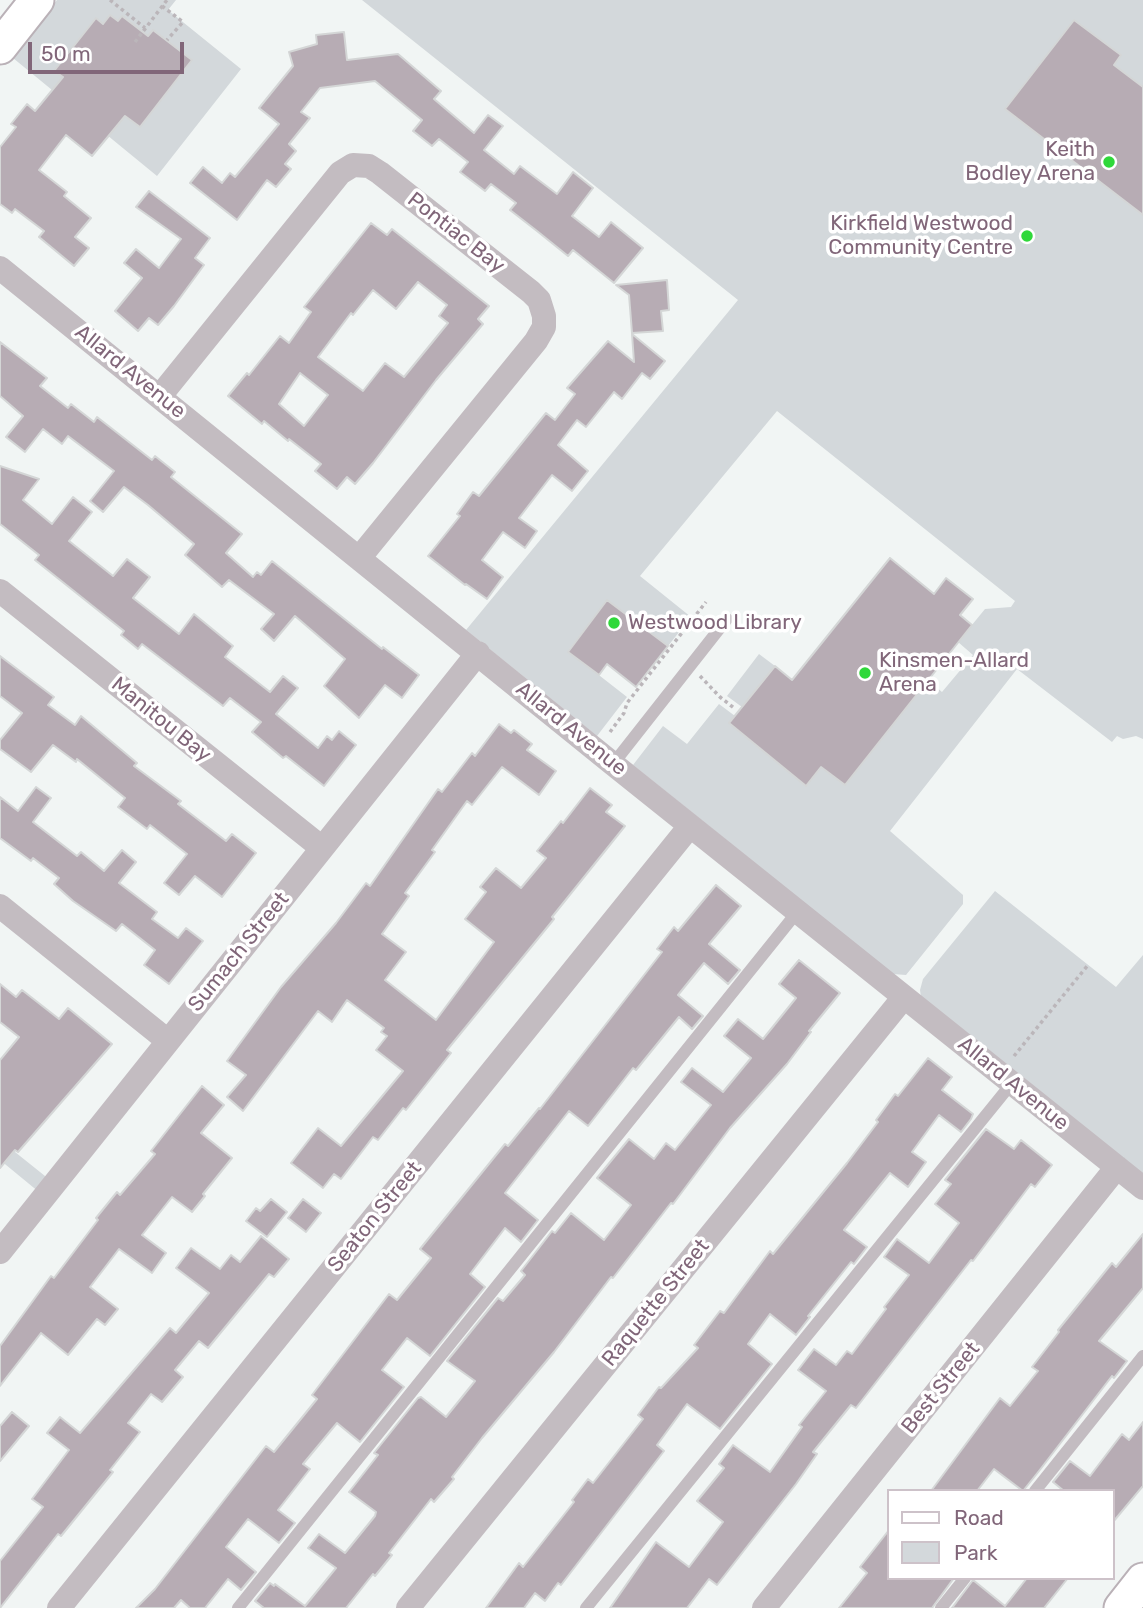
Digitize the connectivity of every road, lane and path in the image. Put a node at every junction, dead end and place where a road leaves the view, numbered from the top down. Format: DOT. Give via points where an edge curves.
graph roads {
  1 [pos="37,0"];
  2 [pos="110,0"];
  3 [pos="167,0"];
  4 [pos="162,6"];
  5 [pos="145,28"];
  6 [pos="167,40"];
  7 [pos="135,42"];
  8 [pos="0,47"];
  9 [pos="0,268"];
  10 [pos="160,396"];
  11 [pos="360,557"];
  12 [pos="0,591"];
  13 [pos="706,602"];
  14 [pos="727,619"];
  15 [pos="478,653"];
  16 [pos="609,734"];
  17 [pos="613,764"];
  18 [pos="690,826"];
  19 [pos="322,848"];
  20 [pos="0,906"];
  21 [pos="798,911"];
  22 [pos="1088,965"];
  23 [pos="904,998"];
  24 [pos="168,1041"];
  25 [pos="1012,1058"];
  26 [pos="1012,1083"];
  27 [pos="1117,1167"];
  28 [pos="1143,1188"];
  29 [pos="0,1252"];
  30 [pos="1143,1356"];
  31 [pos="1037,1489"];
  32 [pos="963,1580"];
  33 [pos="1143,1580"];
  34 [pos="59,1608"];
  35 [pos="238,1608"];
  36 [pos="408,1608"];
  37 [pos="586,1608"];
  38 [pos="764,1608"];
  39 [pos="941,1608"];
  40 [pos="1121,1608"];
  1 -- 8 [label="street"];
  2 -- 5 [label="path"];
  3 -- 4 [label="path"];
  4 -- 5 [label="path"];
  4 -- 6 [label="path" via="183,22"];
  5 -- 7 [label="path"];
  9 -- 10 [label="street, Allard Avenue"];
  10 -- 11 [label="street, Allard Avenue"];
  10 -- 11 [label="street, Pontiac Bay" via="340,173 353,164 380,173 531,292 541,305 545,322 536,341"];
  11 -- 15 [label="street, Allard Avenue"];
  12 -- 19 [label="street, Manitou Bay"];
  13 -- 16 [label="path" via="627,703"];
  14 -- 17 [label="lane"];
  15 -- 17 [label="street, Allard Avenue"];
  15 -- 19 [label="street, Sumach Street"];
  17 -- 18 [label="street, Allard Avenue"];
  18 -- 21 [label="street, Allard Avenue"];
  18 -- 34 [label="street, Seaton Street"];
  19 -- 24 [label="street, Sumach Street"];
  20 -- 24 [label="street"];
  21 -- 23 [label="street, Allard Avenue"];
  21 -- 35 [label="lane"];
  22 -- 25 [label="path"];
  23 -- 26 [label="street, Allard Avenue"];
  23 -- 36 [label="street, Raquette Street"];
  24 -- 29 [label="street, Sumach Street"];
  26 -- 27 [label="street, Allard Avenue"];
  26 -- 37 [label="lane"];
  27 -- 28 [label="street, Allard Avenue"];
  27 -- 38 [label="street, Best Street"];
  30 -- 31 [label="lane"];
  32 -- 39 [label="lane"];
  33 -- 40 [label="street"];
}
